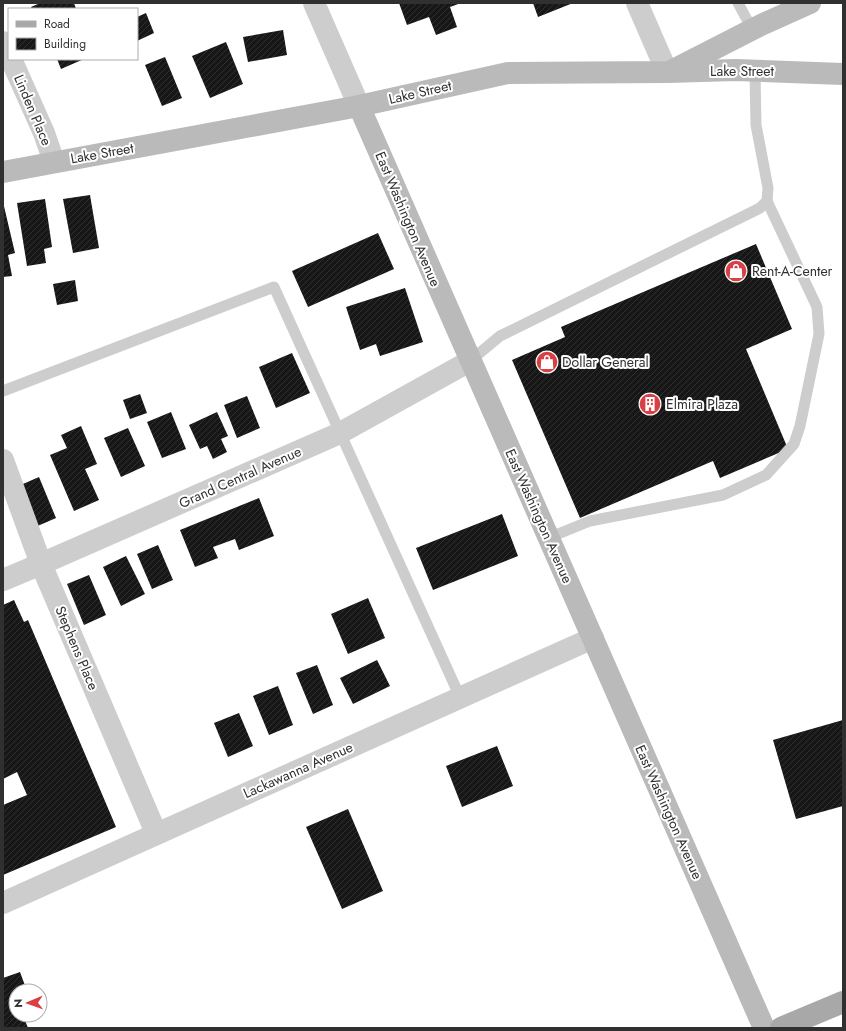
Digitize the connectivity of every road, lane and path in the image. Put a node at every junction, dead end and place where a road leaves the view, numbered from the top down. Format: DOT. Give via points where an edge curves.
graph roads {
  1 [pos="314,3"];
  2 [pos="637,3"];
  3 [pos="738,3"];
  4 [pos="810,3"];
  5 [pos="752,29"];
  6 [pos="3,42"];
  7 [pos="8,53"];
  8 [pos="11,60"];
  9 [pos="755,71"];
  10 [pos="667,72"];
  11 [pos="843,74"];
  12 [pos="359,106"];
  13 [pos="54,162"];
  14 [pos="3,172"];
  15 [pos="767,201"];
  16 [pos="470,361"];
  17 [pos="3,391"];
  18 [pos="340,433"];
  19 [pos="3,460"];
  20 [pos="548,538"];
  21 [pos="41,564"];
  22 [pos="3,580"];
  23 [pos="593,638"];
  24 [pos="460,697"];
  25 [pos="156,833"];
  26 [pos="3,903"];
  27 [pos="843,1002"];
  28 [pos="764,1028"];
  29 [pos="781,1028"];
  1 -- 12 [label="street, East Washington Avenue"];
  2 -- 10 [label="street"];
  3 -- 5 [label="lane"];
  4 -- 5 [label="street"];
  5 -- 10 [label="street"];
  6 -- 7 [label="street"];
  8 -- 13 [label="street, Linden Place"];
  9 -- 10 [label="street, Lake Street"];
  9 -- 11 [label="street, Lake Street"];
  9 -- 15 [label="lane" via="756,124 768,188"];
  10 -- 12 [label="street, Lake Street" via="508,73"];
  12 -- 13 [label="street, Lake Street"];
  12 -- 16 [label="street, East Washington Avenue"];
  13 -- 14 [label="street, Lake Street"];
  15 -- 16 [label="lane" via="760,208 500,336"];
  15 -- 20 [label="lane" via="817,307 819,334 794,444 766,475 723,495 590,521"];
  16 -- 18 [label="street, Grand Central Avenue"];
  16 -- 20 [label="street, East Washington Avenue"];
  17 -- 18 [label="lane" via="274,287"];
  18 -- 21 [label="street, Grand Central Avenue"];
  18 -- 24 [label="lane"];
  19 -- 21 [label="street, Stephens Place"];
  20 -- 23 [label="street, East Washington Avenue"];
  21 -- 22 [label="street, Grand Central Avenue"];
  21 -- 25 [label="street, Stephens Place"];
  23 -- 24 [label="street, Lackawanna Avenue"];
  23 -- 28 [label="street, East Washington Avenue"];
  24 -- 25 [label="street, Lackawanna Avenue"];
  25 -- 26 [label="street, Lackawanna Avenue"];
  27 -- 29 [label="main road"];
}
